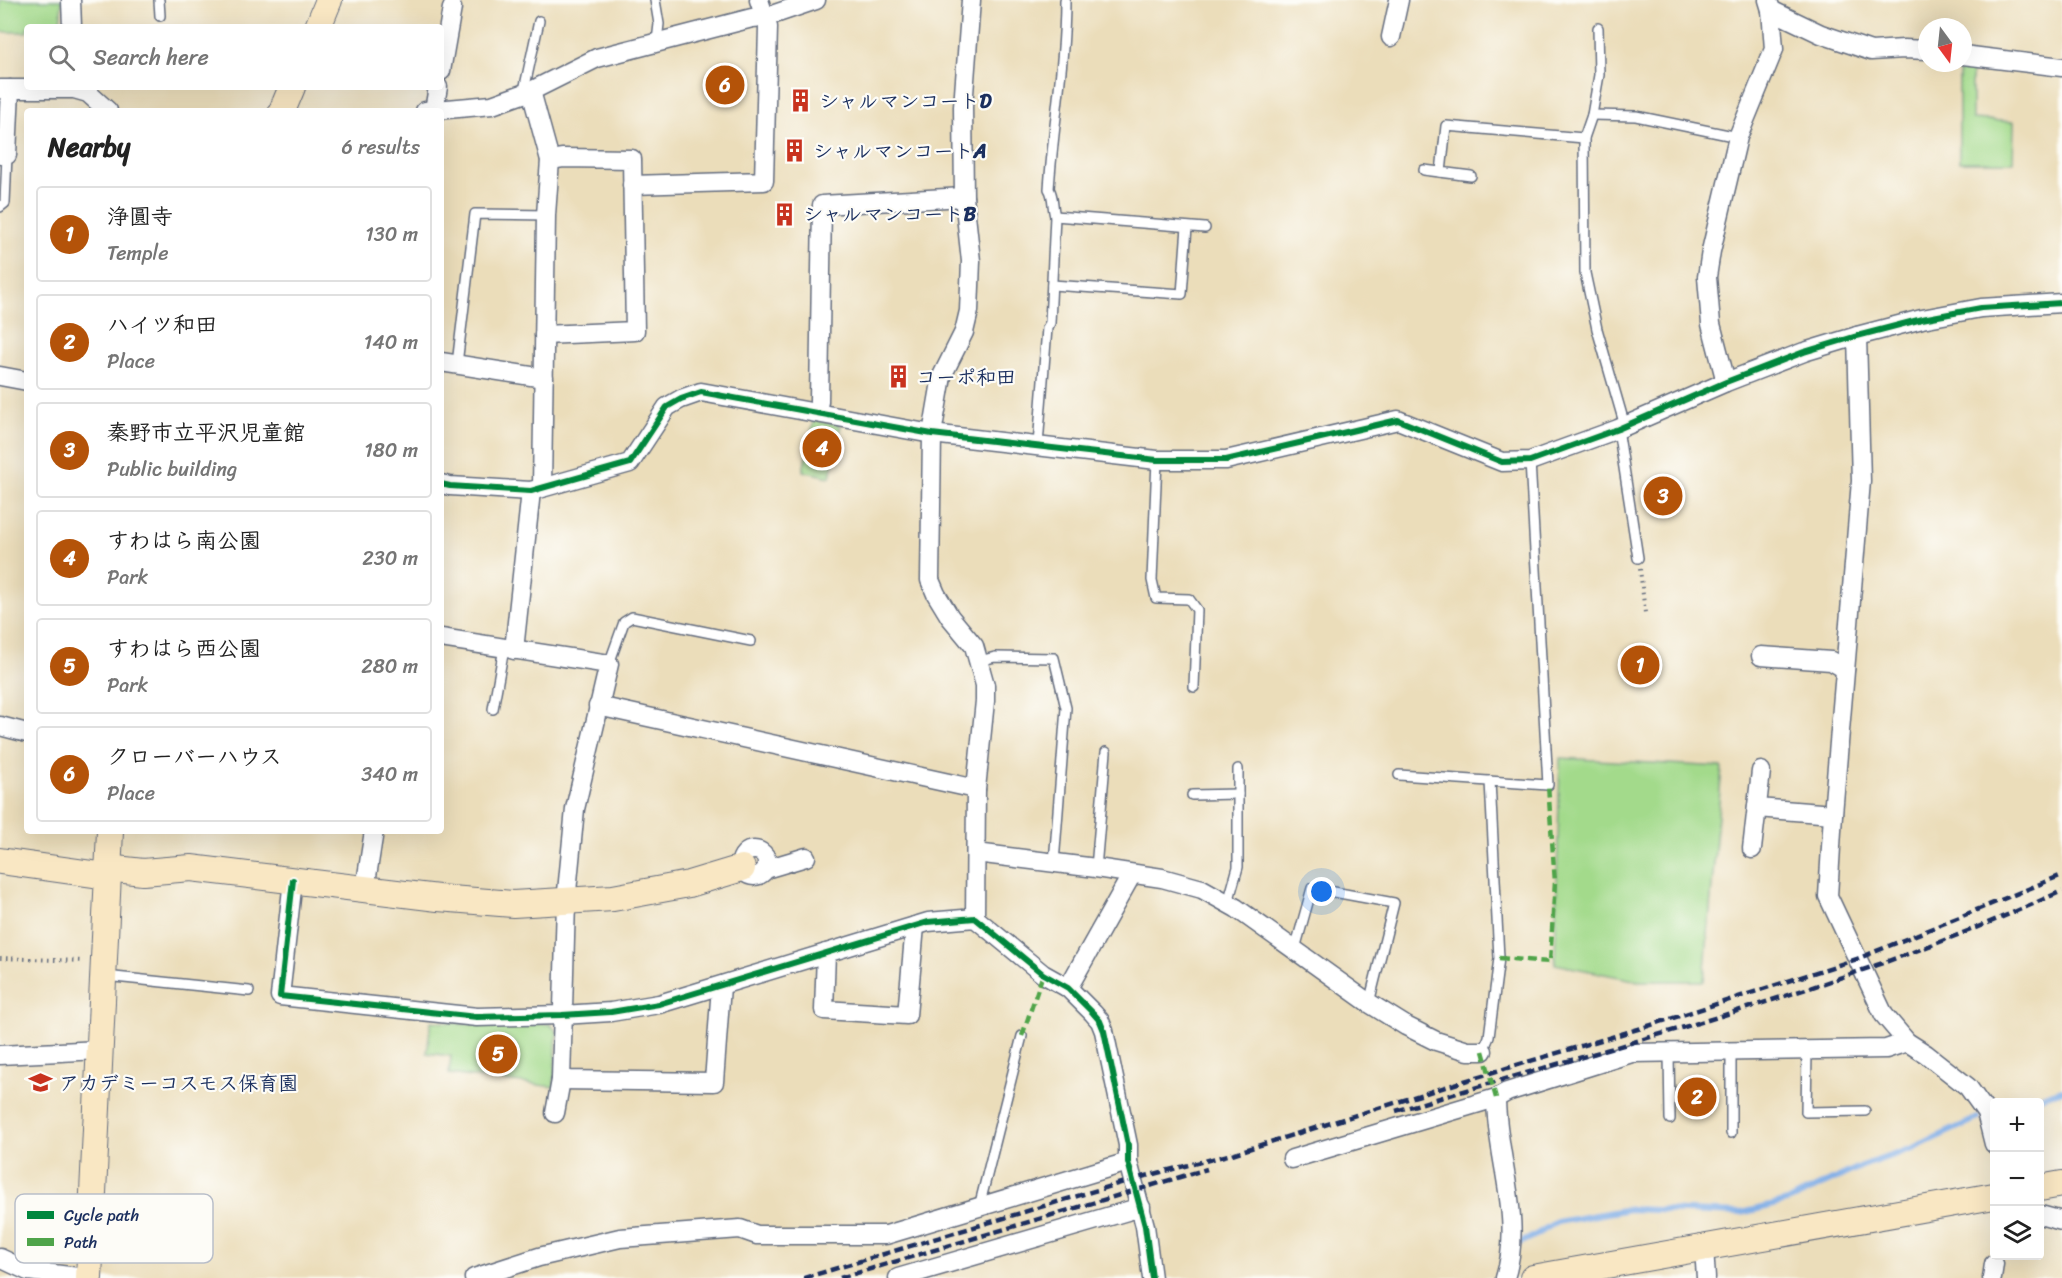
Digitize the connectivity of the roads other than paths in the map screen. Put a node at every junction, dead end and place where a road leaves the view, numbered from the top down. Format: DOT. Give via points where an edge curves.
graph roads {
  1 [pos="71,0"];
  2 [pos="159,0"];
  3 [pos="329,0"];
  4 [pos="655,0"];
  5 [pos="816,0"];
  6 [pos="971,0"];
  7 [pos="1065,0"];
  8 [pos="1399,0"];
  9 [pos="1769,5"];
  10 [pos="452,8"];
  11 [pos="762,9"];
  12 [pos="160,16"];
  13 [pos="538,21"];
  14 [pos="72,24"];
  15 [pos="319,24"];
  16 [pos="1598,28"];
  17 [pos="1391,37"];
  18 [pos="657,41"];
  19 [pos="1918,50"];
  20 [pos="444,54"];
  21 [pos="1972,56"];
  22 [pos="2062,67"];
  23 [pos="5,89"];
  24 [pos="24,89"];
  25 [pos="80,90"];
  26 [pos="291,90"];
  27 [pos="437,90"];
  28 [pos="527,93"];
  29 [pos="105,108"];
  30 [pos="283,108"];
  31 [pos="431,108"];
  32 [pos="444,109"];
  33 [pos="1592,115"];
  34 [pos="1738,137"];
  35 [pos="1584,138"];
  36 [pos="3,155"];
  37 [pos="550,160"];
  38 [pos="1424,170"];
  39 [pos="1441,172"];
  40 [pos="1471,176"];
  41 [pos="632,185"];
  42 [pos="964,197"];
  43 [pos="0,207"];
  44 [pos="546,215"];
  45 [pos="1055,216"];
  46 [pos="1186,227"];
  47 [pos="1205,228"];
  48 [pos="1052,285"];
  49 [pos="2062,303"];
  50 [pos="544,335"];
  51 [pos="1857,336"];
  52 [pos="449,363"];
  53 [pos="0,376"];
  54 [pos="544,378"];
  55 [pos="24,380"];
  56 [pos="1726,382"];
  57 [pos="819,402"];
  58 [pos="1621,428"];
  59 [pos="932,434"];
  60 [pos="1038,446"];
  61 [pos="1157,460"];
  62 [pos="1530,461"];
  63 [pos="444,484"];
  64 [pos="536,489"];
  65 [pos="1638,558"];
  66 [pos="444,638"];
  67 [pos="751,640"];
  68 [pos="1051,647"];
  69 [pos="509,649"];
  70 [pos="1761,656"];
  71 [pos="1054,658"];
  72 [pos="979,661"];
  73 [pos="609,664"];
  74 [pos="1845,669"];
  75 [pos="1194,687"];
  76 [pos="598,706"];
  77 [pos="493,709"];
  78 [pos="0,726"];
  79 [pos="24,732"];
  80 [pos="1106,752"];
  81 [pos="1238,769"];
  82 [pos="1761,771"];
  83 [pos="1399,776"];
  84 [pos="1490,781"];
  85 [pos="975,789"];
  86 [pos="1238,794"];
  87 [pos="1192,795"];
  88 [pos="1757,808"];
  89 [pos="1833,814"];
  90 [pos="110,834"];
  91 [pos="373,834"];
  92 [pos="1752,849"];
  93 [pos="976,854"];
  94 [pos="806,857"];
  95 [pos="0,861"];
  96 [pos="1054,863"];
  97 [pos="1096,868"];
  98 [pos="754,869"];
  99 [pos="107,872"];
  100 [pos="1132,874"];
  101 [pos="293,880"];
  102 [pos="364,889"];
  103 [pos="566,902"];
  104 [pos="1228,903"];
  105 [pos="975,918"];
  106 [pos="915,926"];
  107 [pos="1295,949"];
  108 [pos="826,953"];
  109 [pos="103,968"];
  110 [pos="721,986"];
  111 [pos="1068,988"];
  112 [pos="249,991"];
  113 [pos="1369,1004"];
  114 [pos="562,1016"];
  115 [pos="1022,1036"];
  116 [pos="1907,1042"];
  117 [pos="99,1050"];
  118 [pos="1483,1051"];
  119 [pos="1807,1051"];
  120 [pos="1670,1053"];
  121 [pos="1731,1053"];
  122 [pos="0,1055"];
  123 [pos="561,1080"];
  124 [pos="1496,1098"];
  125 [pos="1865,1111"];
  126 [pos="555,1113"];
  127 [pos="1670,1119"];
  128 [pos="1990,1126"];
  129 [pos="1731,1132"];
  130 [pos="1292,1159"];
  131 [pos="1128,1162"];
  132 [pos="2062,1184"];
  133 [pos="2044,1187"];
  134 [pos="92,1194"];
  135 [pos="1990,1197"];
  136 [pos="979,1207"];
  137 [pos="1141,1208"];
  138 [pos="2044,1216"];
  139 [pos="2062,1221"];
  140 [pos="1704,1248"];
  141 [pos="0,1258"];
  142 [pos="89,1263"];
  143 [pos="88,1278"];
  144 [pos="474,1278"];
  145 [pos="898,1278"];
  146 [pos="1152,1278"];
  147 [pos="1505,1278"];
  148 [pos="1533,1278"];
  149 [pos="1706,1278"];
  1 -- 14 [label="street"];
  2 -- 12 [label="lane"];
  3 -- 15 [label="street"];
  4 -- 18 [label="lane"];
  5 -- 11 [label="street"];
  6 -- 42 [label="street" via="963,107"];
  7 -- 45 [label="lane" via="1049,189"];
  8 -- 17 [label="street"];
  9 -- 19 [label="street" via="1821,34 1871,51"];
  9 -- 34 [label="street" via="1774,49"];
  10 -- 20 [label="street"];
  11 -- 18 [label="street" via="752,18"];
  11 -- 41 [label="street" via="768,27 764,181"];
  13 -- 28 [label="lane"];
  16 -- 33 [label="lane" via="1599,75"];
  18 -- 28 [label="street" via="597,58"];
  21 -- 22 [label="street"];
  23 -- 24 [label="street"];
  23 -- 36 [label="street"];
  25 -- 29 [label="street"];
  26 -- 30 [label="street"];
  27 -- 31 [label="street"];
  28 -- 32 [label="street" via="492,105"];
  28 -- 37 [label="street"];
  33 -- 34 [label="lane" via="1636,117"];
  33 -- 35 [label="lane"];
  34 -- 56 [label="street" via="1707,278 1711,324"];
  35 -- 39 [label="lane" via="1446,126"];
  35 -- 58 [label="lane" via="1585,273"];
  36 -- 43 [label="lane" via="5,202"];
  37 -- 41 [label="street" via="632,159"];
  37 -- 44 [label="street"];
  38 -- 39 [label="lane"];
  39 -- 40 [label="lane"];
  41 -- 50 [label="street" via="635,331"];
  42 -- 57 [label="street" via="822,205"];
  42 -- 59 [label="street" via="971,261 969,311 964,332 942,376"];
  44 -- 50 [label="street"];
  44 -- 52 [label="lane" via="475,214"];
  45 -- 46 [label="lane"];
  45 -- 48 [label="lane"];
  46 -- 47 [label="lane"];
  46 -- 48 [label="lane" via="1182,294"];
  48 -- 60 [label="lane"];
  49 -- 51 [label="street" via="1981,308"];
  50 -- 54 [label="street"];
  51 -- 56 [label="street"];
  51 -- 74 [label="street" via="1861,482"];
  52 -- 54 [label="street"];
  53 -- 55 [label="street"];
  54 -- 64 [label="street"];
  56 -- 58 [label="street"];
  58 -- 62 [label="street"];
  58 -- 65 [label="lane"];
  59 -- 60 [label="street"];
  59 -- 64 [label="street" via="701,392 667,407 630,463"];
  59 -- 72 [label="street" via="930,580 950,616 974,646"];
  60 -- 61 [label="street"];
  61 -- 62 [label="street" via="1226,460 1398,420 1502,462"];
  61 -- 75 [label="lane" via="1152,580 1156,598 1189,598 1197,610"];
  62 -- 84 [label="lane" via="1548,785"];
  63 -- 64 [label="street"];
  64 -- 69 [label="street"];
  66 -- 69 [label="street"];
  67 -- 73 [label="lane" via="633,617 624,622"];
  68 -- 71 [label="lane"];
  69 -- 73 [label="street"];
  69 -- 77 [label="lane"];
  70 -- 74 [label="street" via="1831,661"];
  71 -- 72 [label="lane" via="995,657"];
  71 -- 96 [label="lane" via="1066,708"];
  72 -- 85 [label="street" via="985,701"];
  73 -- 76 [label="street"];
  74 -- 89 [label="street"];
  76 -- 85 [label="street"];
  76 -- 103 [label="street" via="575,809"];
  78 -- 79 [label="street"];
  80 -- 97 [label="lane"];
  81 -- 86 [label="lane"];
  82 -- 88 [label="street"];
  83 -- 84 [label="lane"];
  84 -- 118 [label="lane" via="1499,958 1489,1038"];
  85 -- 93 [label="street"];
  86 -- 87 [label="lane"];
  86 -- 104 [label="lane" via="1238,867"];
  88 -- 89 [label="street"];
  88 -- 92 [label="street"];
  89 -- 116 [label="street" via="1828,896 1884,1015"];
  90 -- 99 [label="street"];
  91 -- 102 [label="street"];
  93 -- 96 [label="street"];
  93 -- 105 [label="street"];
  94 -- 98 [label="street" via="781,866"];
  95 -- 99 [label="street"];
  96 -- 97 [label="street"];
  97 -- 100 [label="street"];
  98 -- 103 [label="street" via="613,898"];
  99 -- 101 [label="street" via="191,868"];
  99 -- 109 [label="street"];
  100 -- 104 [label="street" via="1184,883"];
  100 -- 111 [label="street"];
  101 -- 102 [label="street"];
  101 -- 114 [label="street" via="280,996 477,1017"];
  102 -- 103 [label="street" via="513,904"];
  103 -- 114 [label="street"];
  104 -- 107 [label="street"];
  105 -- 106 [label="street"];
  105 -- 111 [label="street" via="1043,974"];
  106 -- 108 [label="street"];
  106 -- 108 [label="street" via="907,1015 824,1010"];
  107 -- 113 [label="street"];
  107 -- 113 [label="lane" via="1312,888 1394,903"];
  108 -- 110 [label="street"];
  109 -- 112 [label="lane"];
  109 -- 117 [label="street"];
  110 -- 114 [label="street" via="659,1004"];
  110 -- 123 [label="street" via="714,1082"];
  111 -- 131 [label="street" via="1100,1021 1104,1031 1128,1145"];
  113 -- 118 [label="street" via="1436,1041 1468,1051"];
  114 -- 123 [label="street"];
  115 -- 136 [label="lane"];
  116 -- 119 [label="street" via="1886,1049"];
  116 -- 128 [label="street" via="1968,1087 1986,1112"];
  117 -- 122 [label="street"];
  117 -- 134 [label="street"];
  119 -- 121 [label="street"];
  119 -- 125 [label="lane" via="1806,1112"];
  120 -- 121 [label="street"];
  120 -- 124 [label="street" via="1632,1053"];
  120 -- 127 [label="lane"];
  121 -- 129 [label="lane"];
  123 -- 126 [label="street"];
  124 -- 130 [label="street"];
  124 -- 147 [label="street" via="1511,1203 1511,1259"];
  131 -- 136 [label="street"];
  131 -- 137 [label="street"];
  132 -- 133 [label="street"];
  135 -- 140 [label="street"];
  136 -- 144 [label="street" via="886,1235 757,1234 740,1229 620,1238"];
  137 -- 145 [label="street"];
  137 -- 146 [label="street"];
  138 -- 139 [label="street"];
  140 -- 148 [label="street"];
  140 -- 149 [label="street"];
  141 -- 143 [label="street" via="28,1271"];
  142 -- 143 [label="street"];
}
